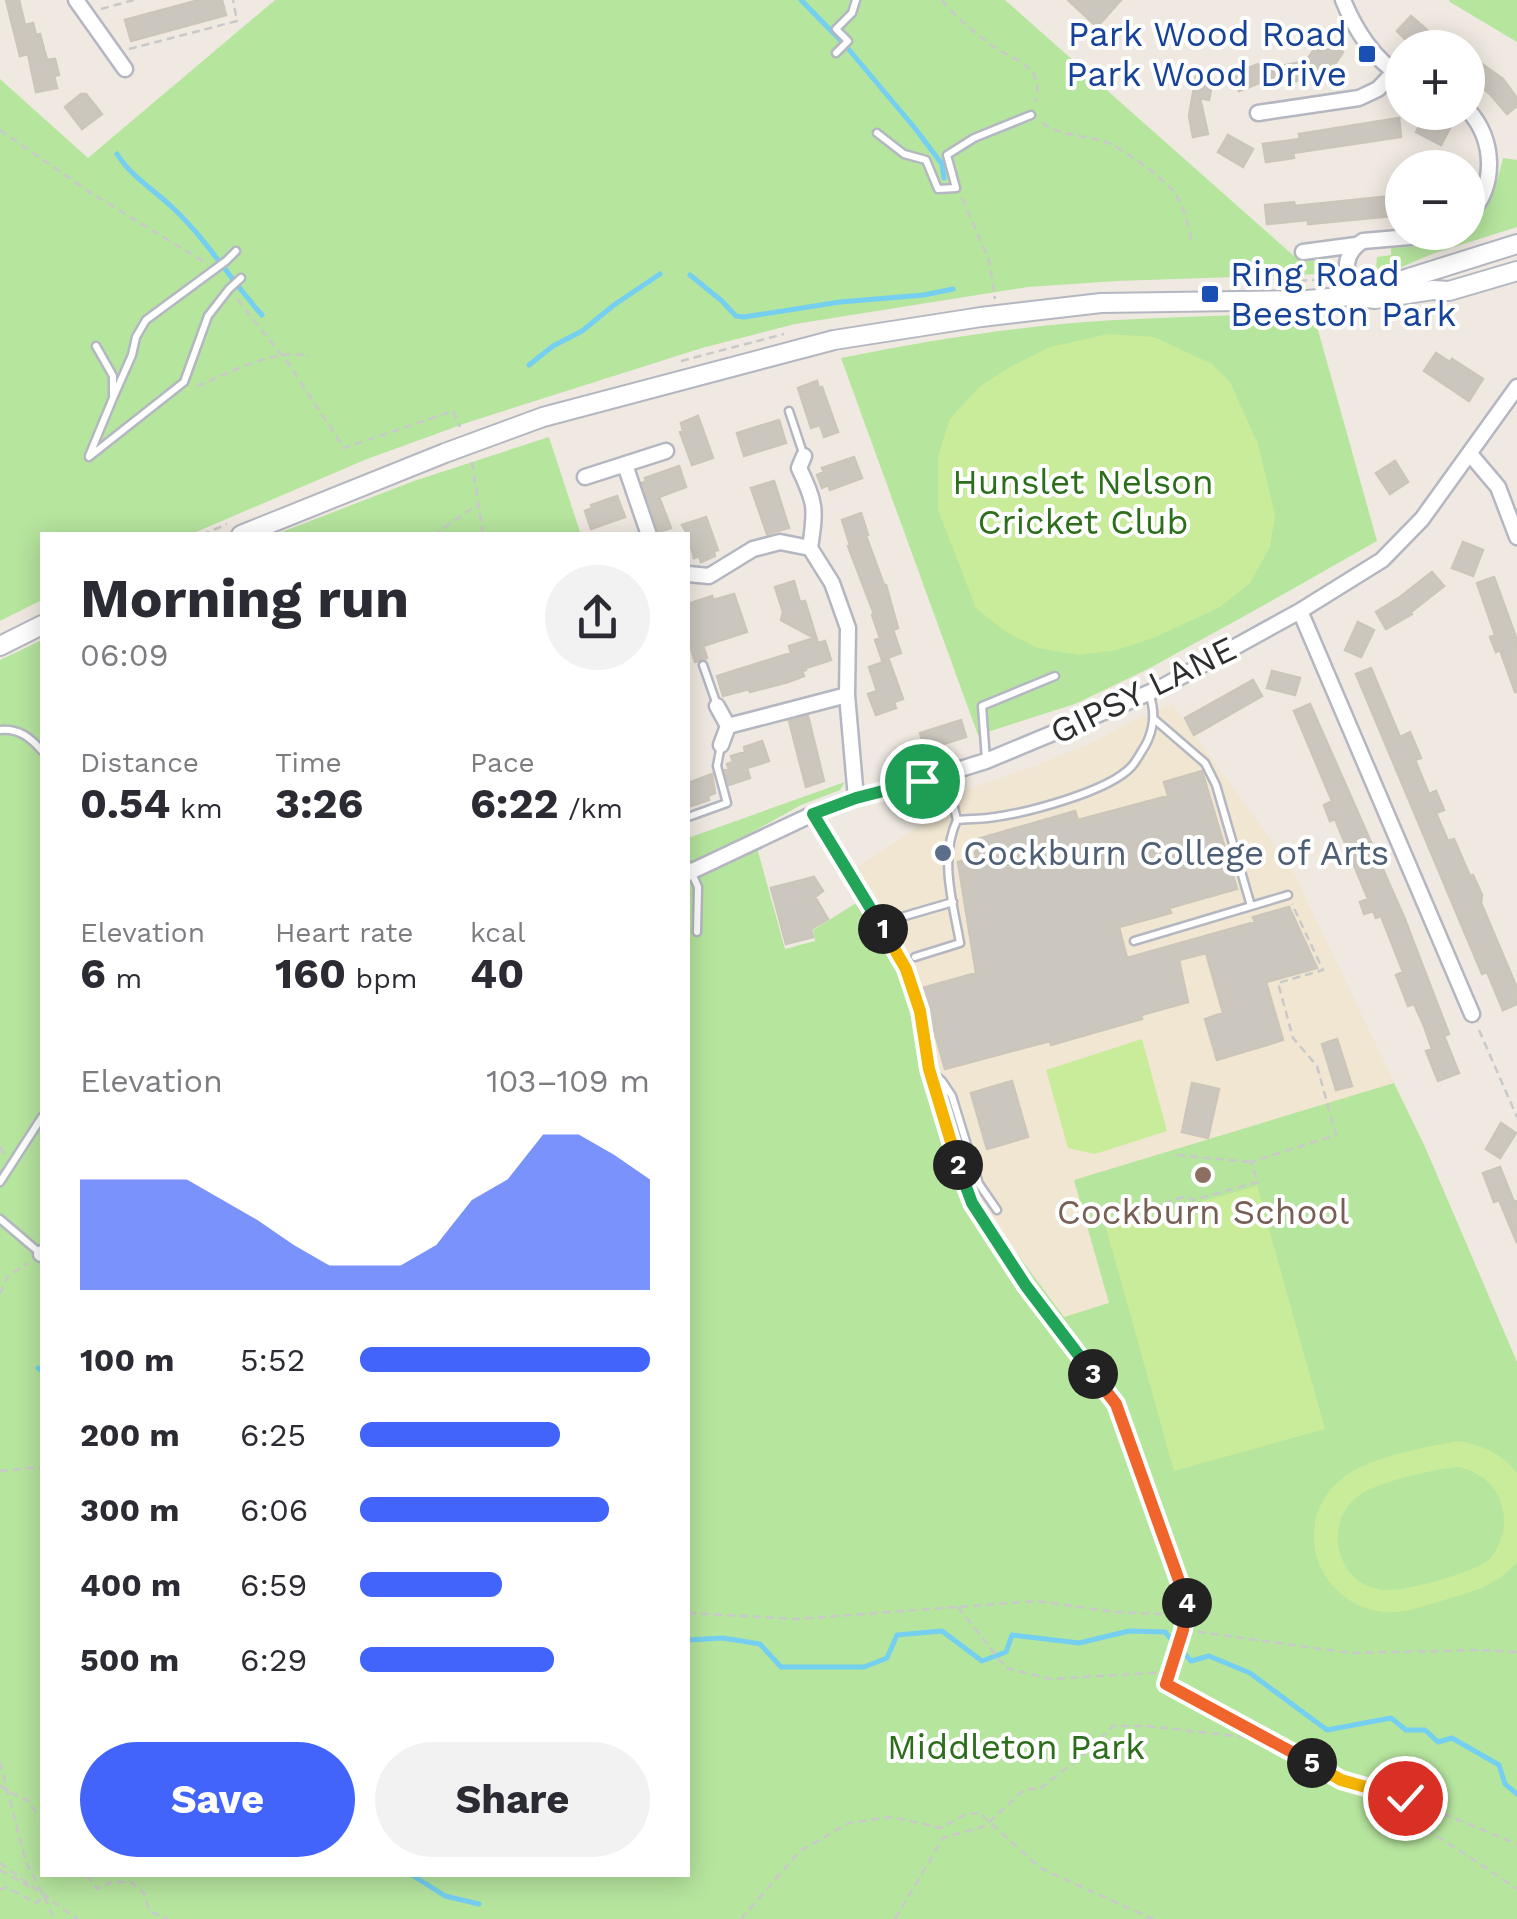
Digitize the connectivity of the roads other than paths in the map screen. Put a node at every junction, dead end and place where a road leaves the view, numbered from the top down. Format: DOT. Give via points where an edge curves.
graph roads {
  1 [pos="76,0"];
  2 [pos="856,0"];
  3 [pos="1343,0"];
  4 [pos="842,47"];
  5 [pos="1385,61"];
  6 [pos="125,68"];
  7 [pos="1385,84"];
  8 [pos="1258,113"];
  9 [pos="1030,115"];
  10 [pos="1483,130"];
  11 [pos="877,134"];
  12 [pos="1485,188"];
  13 [pos="1385,239"];
  14 [pos="1517,244"];
  15 [pos="1356,245"];
  16 [pos="236,251"];
  17 [pos="1304,252"];
  18 [pos="1517,271"];
  19 [pos="242,278"];
  20 [pos="1352,296"];
  21 [pos="96,346"];
  22 [pos="1517,387"];
  23 [pos="113,398"];
  24 [pos="789,411"];
  25 [pos="666,451"];
  26 [pos="1470,454"];
  27 [pos="625,464"];
  28 [pos="796,464"];
  29 [pos="585,477"];
  30 [pos="248,532"];
  31 [pos="648,532"];
  32 [pos="1517,538"];
  33 [pos="810,548"];
  34 [pos="690,574"];
  35 [pos="1300,611"];
  36 [pos="40,626"];
  37 [pos="0,646"];
  38 [pos="703,665"];
  39 [pos="1054,676"];
  40 [pos="1149,693"];
  41 [pos="847,696"];
  42 [pos="717,706"];
  43 [pos="1154,719"];
  44 [pos="728,726"];
  45 [pos="0,730"];
  46 [pos="721,745"];
  47 [pos="40,749"];
  48 [pos="986,761"];
  49 [pos="946,774"];
  50 [pos="856,798"];
  51 [pos="813,814"];
  52 [pos="690,816"];
  53 [pos="957,820"];
  54 [pos="690,869"];
  55 [pos="690,872"];
  56 [pos="1288,895"];
  57 [pos="953,902"];
  58 [pos="1251,906"];
  59 [pos="905,916"];
  60 [pos="697,932"];
  61 [pos="1134,941"];
  62 [pos="915,957"];
  63 [pos="1472,1014"];
  64 [pos="40,1120"];
  65 [pos="0,1182"];
  66 [pos="997,1210"];
  67 [pos="0,1219"];
  68 [pos="40,1251"];
  1 -- 6 [label="street"];
  2 -- 4 [label="lane" via="836,28"];
  3 -- 5 [label="street"];
  7 -- 8 [label="street" via="1360,98"];
  9 -- 11 [label="lane" via="948,155 956,188 938,189 926,160 904,154"];
  10 -- 12 [label="street" via="1490,159"];
  13 -- 15 [label="street"];
  14 -- 20 [label="street"];
  15 -- 17 [label="street"];
  15 -- 20 [label="street" via="1346,269"];
  16 -- 23 [label="lane" via="146,320"];
  18 -- 20 [label="street" via="1449,291 1375,300"];
  19 -- 23 [label="lane" via="208,316 184,382 89,457"];
  20 -- 30 [label="street" via="1101,304 834,340 542,418"];
  21 -- 23 [label="lane" via="112,376"];
  22 -- 26 [label="street, GIPSY LANE"];
  24 -- 28 [label="lane"];
  25 -- 27 [label="street"];
  26 -- 32 [label="street" via="1498,487"];
  26 -- 35 [label="street, GIPSY LANE" via="1382,560"];
  27 -- 29 [label="street"];
  27 -- 31 [label="street"];
  28 -- 33 [label="street" via="814,500"];
  33 -- 34 [label="street" via="780,542 710,576"];
  33 -- 41 [label="street" via="832,582 848,628"];
  35 -- 40 [label="street, GIPSY LANE"];
  35 -- 63 [label="street"];
  36 -- 37 [label="street"];
  38 -- 42 [label="lane"];
  39 -- 48 [label="lane" via="982,706"];
  40 -- 43 [label="lane"];
  40 -- 48 [label="street, GIPSY LANE"];
  41 -- 44 [label="street"];
  41 -- 50 [label="street"];
  42 -- 44 [label="street"];
  43 -- 53 [label="lane" via="1131,768 1104,786 1030,810"];
  43 -- 58 [label="lane" via="1205,762"];
  44 -- 46 [label="street"];
  45 -- 47 [label="lane" via="16,731"];
  46 -- 52 [label="lane" via="717,766 727,804"];
  48 -- 49 [label="street, GIPSY LANE"];
  49 -- 50 [label="street, GIPSY LANE"];
  49 -- 53 [label="lane"];
  50 -- 51 [label="street, GIPSY LANE"];
  51 -- 54 [label="street, GIPSY LANE"];
  51 -- 66 [label="lane" via="906,969 929,1069 952,1096 979,1184"];
  53 -- 57 [label="lane" via="948,852"];
  55 -- 60 [label="lane" via="698,887"];
  56 -- 58 [label="lane"];
  57 -- 59 [label="lane"];
  57 -- 62 [label="lane" via="960,943"];
  58 -- 61 [label="lane"];
  64 -- 65 [label="lane"];
  67 -- 68 [label="lane"];
}
